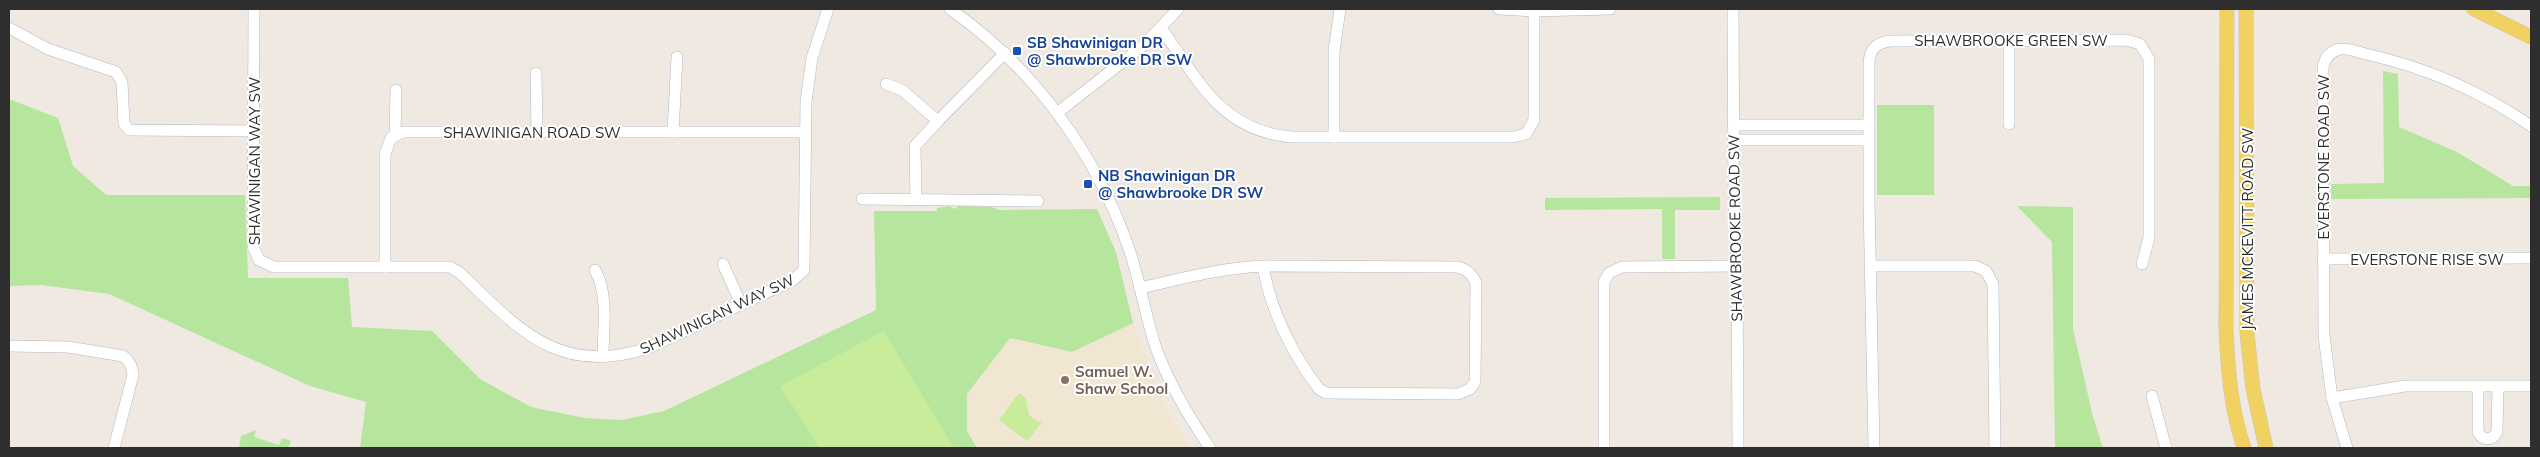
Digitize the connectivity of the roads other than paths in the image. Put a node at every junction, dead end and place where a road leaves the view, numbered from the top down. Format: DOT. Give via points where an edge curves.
graph roads {
  1 [pos="254,9"];
  2 [pos="828,9"];
  3 [pos="950,9"];
  4 [pos="1178,9"];
  5 [pos="1340,9"];
  6 [pos="1499,9"];
  7 [pos="1610,9"];
  8 [pos="1733,9"];
  9 [pos="2227,9"];
  10 [pos="2246,9"];
  11 [pos="2251,9"];
  12 [pos="2474,9"];
  13 [pos="1534,11"];
  14 [pos="9,28"];
  15 [pos="1160,28"];
  16 [pos="2246,32"];
  17 [pos="2531,37"];
  18 [pos="2009,40"];
  19 [pos="1005,53"];
  20 [pos="677,58"];
  21 [pos="536,73"];
  22 [pos="886,84"];
  23 [pos="396,90"];
  24 [pos="1057,113"];
  25 [pos="938,121"];
  26 [pos="2009,124"];
  27 [pos="1733,125"];
  28 [pos="1868,125"];
  29 [pos="2531,126"];
  30 [pos="254,132"];
  31 [pos="537,132"];
  32 [pos="673,132"];
  33 [pos="805,132"];
  34 [pos="396,135"];
  35 [pos="1334,137"];
  36 [pos="1733,140"];
  37 [pos="1868,140"];
  38 [pos="862,199"];
  39 [pos="916,200"];
  40 [pos="1038,201"];
  41 [pos="2531,258"];
  42 [pos="2323,259"];
  43 [pos="723,264"];
  44 [pos="2142,264"];
  45 [pos="1263,266"];
  46 [pos="1738,266"];
  47 [pos="1871,266"];
  48 [pos="384,267"];
  49 [pos="596,270"];
  50 [pos="1140,288"];
  51 [pos="742,304"];
  52 [pos="9,346"];
  53 [pos="603,357"];
  54 [pos="2478,386"];
  55 [pos="2498,386"];
  56 [pos="2531,386"];
  57 [pos="2152,396"];
  58 [pos="2332,398"];
  59 [pos="114,448"];
  60 [pos="1210,448"];
  61 [pos="1604,448"];
  62 [pos="1738,448"];
  63 [pos="1874,448"];
  64 [pos="1995,448"];
  65 [pos="2166,448"];
  66 [pos="2244,448"];
  67 [pos="2266,448"];
  68 [pos="2347,448"];
  1 -- 30 [label="street, SHAWINIGAN WAY SW"];
  2 -- 33 [label="street, SHAWINIGAN WAY SW" via="812,58"];
  3 -- 19 [label="street"];
  4 -- 15 [label="street"];
  5 -- 35 [label="street" via="1334,51"];
  6 -- 13 [label="street"];
  7 -- 13 [label="street"];
  8 -- 27 [label="street, SHAWBROOKE ROAD SW"];
  9 -- 66 [label="main road, JAMES MCKEVITT ROAD SW" via="2226,331 2234,413"];
  10 -- 16 [label="main road, JAMES MCKEVITT ROAD SW"];
  11 -- 16 [label="main road"];
  12 -- 17 [label="main road"];
  13 -- 35 [label="street" via="1534,120 1526,134 1513,137"];
  14 -- 30 [label="street" via="48,49 116,72 123,88 124,124 129,130"];
  15 -- 24 [label="street" via="1127,59"];
  15 -- 35 [label="street" via="1206,94 1239,122 1281,136"];
  16 -- 67 [label="main road, JAMES MCKEVITT ROAD SW" via="2248,333 2253,390"];
  18 -- 26 [label="street"];
  18 -- 28 [label="street, SHAWBROOKE GREEN SW" via="1890,41 1877,44 1870,53 1868,64"];
  18 -- 44 [label="street, SHAWBROOKE GREEN SW" via="2130,40 2140,44 2148,53 2150,238"];
  19 -- 24 [label="street"];
  19 -- 25 [label="street"];
  20 -- 32 [label="street"];
  21 -- 31 [label="street"];
  22 -- 25 [label="street" via="902,90"];
  23 -- 34 [label="street"];
  24 -- 50 [label="street" via="1075,137 1104,189 1129,249"];
  25 -- 39 [label="street" via="915,146"];
  27 -- 28 [label="street"];
  27 -- 36 [label="street, SHAWBROOKE ROAD SW"];
  28 -- 37 [label="street"];
  29 -- 42 [label="street, EVERSTONE ROAD SW" via="2487,100 2425,72 2345,49 2331,53 2323,67"];
  30 -- 48 [label="street, SHAWINIGAN WAY SW" via="253,246 259,260 274,267"];
  31 -- 32 [label="street, SHAWINIGAN ROAD SW"];
  31 -- 34 [label="street, SHAWINIGAN ROAD SW" via="403,132"];
  32 -- 33 [label="street, SHAWINIGAN ROAD SW"];
  33 -- 51 [label="street, SHAWINIGAN WAY SW" via="804,270 793,280"];
  34 -- 48 [label="street" via="387,144 384,154"];
  36 -- 37 [label="street"];
  36 -- 46 [label="street, SHAWBROOKE ROAD SW"];
  37 -- 47 [label="street"];
  38 -- 39 [label="street"];
  39 -- 40 [label="street"];
  41 -- 42 [label="street, EVERSTONE RISE SW"];
  42 -- 58 [label="street, EVERSTONE ROAD SW" via="2324,336"];
  43 -- 51 [label="street"];
  45 -- 45 [label="street" via="1464,268 1476,283 1475,382 1470,389 1458,394 1326,393 1314,382 1291,348 1275,314"];
  45 -- 50 [label="street" via="1208,273"];
  46 -- 61 [label="street" via="1622,267 1609,273 1604,282"];
  46 -- 62 [label="street, SHAWBROOKE ROAD SW"];
  47 -- 63 [label="street"];
  47 -- 64 [label="street" via="1975,266 1989,274 1993,284"];
  48 -- 53 [label="street, SHAWINIGAN WAY SW" via="454,269 531,337 565,352"];
  49 -- 53 [label="street" via="603,299"];
  50 -- 60 [label="street" via="1168,377 1184,409"];
  51 -- 53 [label="street, SHAWINIGAN WAY SW" via="648,348"];
  52 -- 59 [label="street" via="68,347 122,356 128,360 133,375"];
  54 -- 55 [label="street"];
  54 -- 55 [label="street" via="2478,432 2488,439 2497,432"];
  54 -- 58 [label="street" via="2377,388"];
  55 -- 56 [label="street"];
  57 -- 65 [label="street"];
  58 -- 68 [label="street, EVERSTONE ROAD SW"];
}
